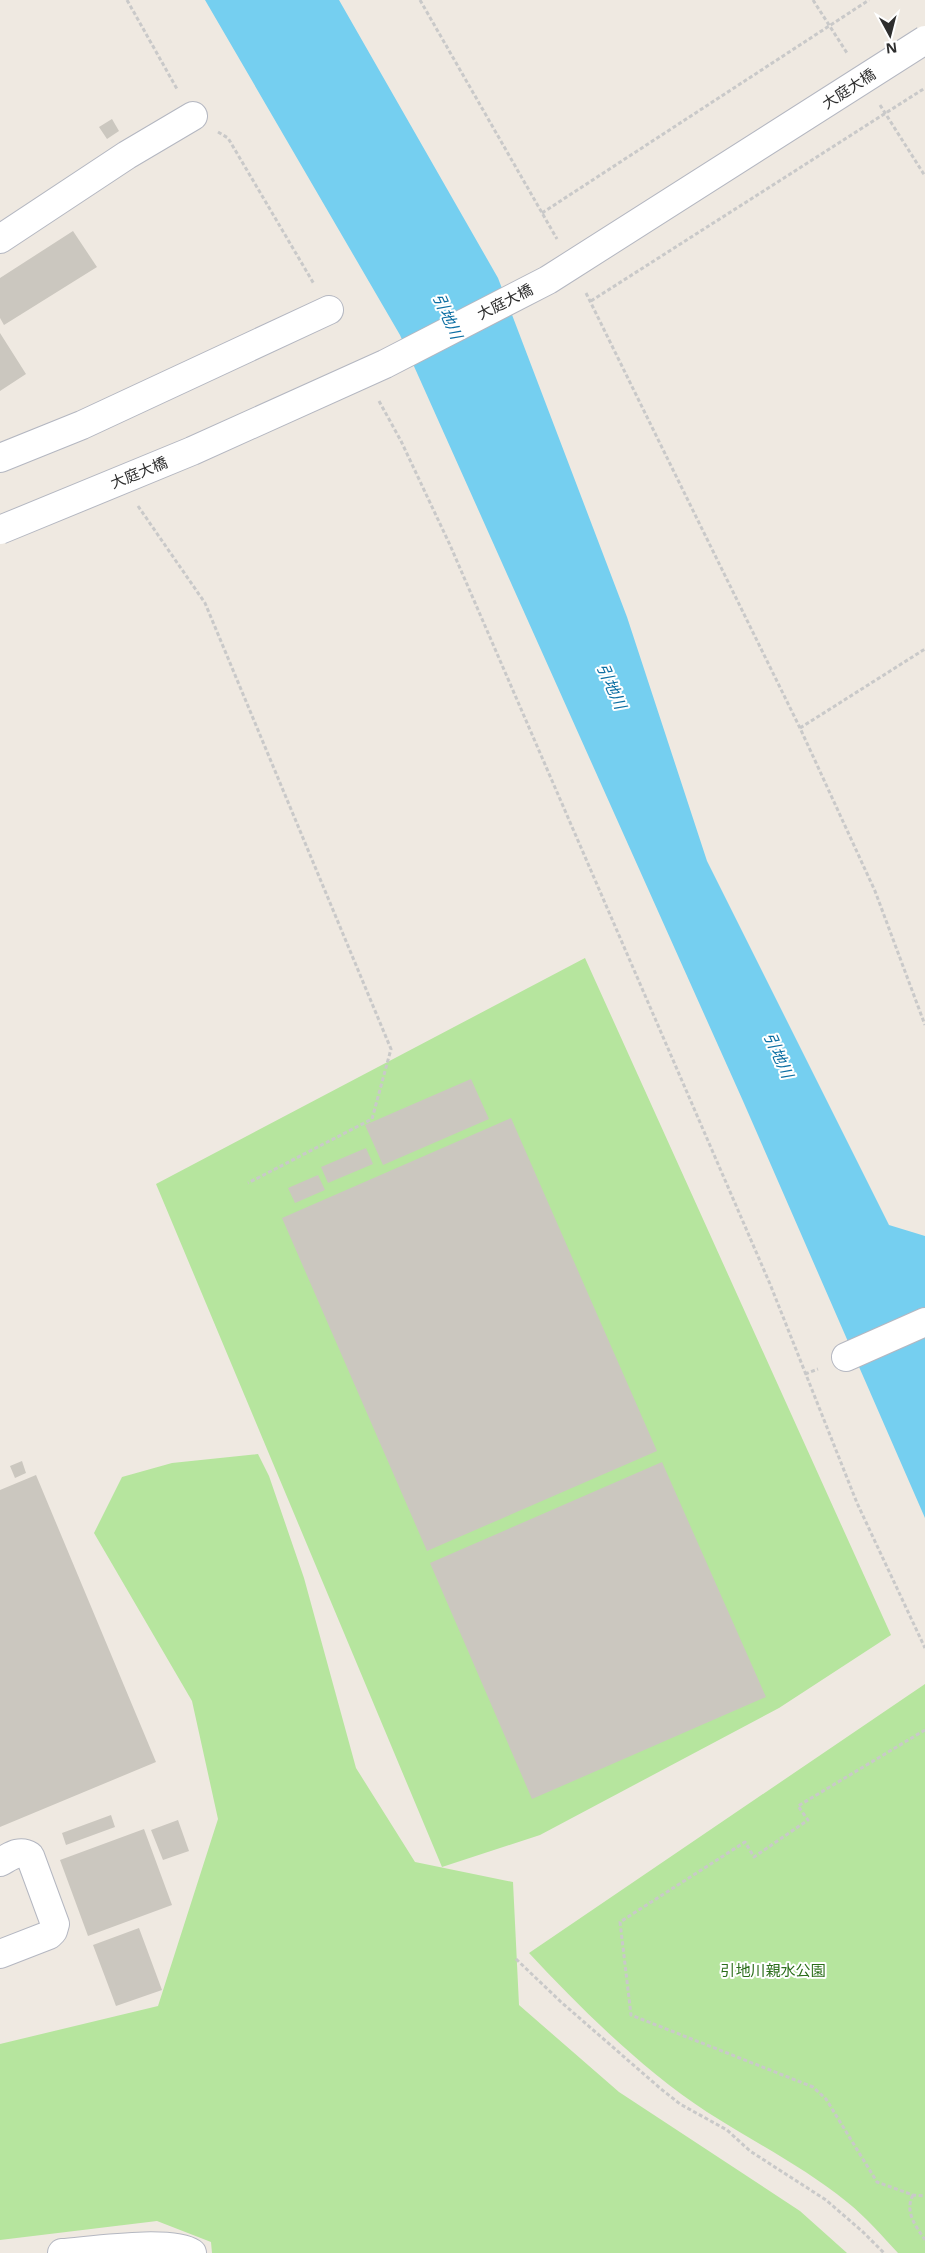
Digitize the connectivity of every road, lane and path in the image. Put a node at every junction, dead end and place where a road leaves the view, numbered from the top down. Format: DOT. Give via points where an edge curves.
graph roads {
  1 [pos="127,0"];
  2 [pos="420,0"];
  3 [pos="869,0"];
  4 [pos="925,40"];
  5 [pos="925,88"];
  6 [pos="193,116"];
  7 [pos="542,213"];
  8 [pos="0,239"];
  9 [pos="560,245"];
  10 [pos="582,285"];
  11 [pos="590,301"];
  12 [pos="329,310"];
  13 [pos="377,398"];
  14 [pos="0,458"];
  15 [pos="132,498"];
  16 [pos="0,530"];
  17 [pos="925,649"];
  18 [pos="800,728"];
  19 [pos="925,1025"];
  20 [pos="248,1183"];
  21 [pos="925,1322"];
  22 [pos="846,1357"];
  23 [pos="925,1648"];
  24 [pos="925,1730"];
  25 [pos="0,1862"];
  26 [pos="0,1954"];
  27 [pos="516,1959"];
  28 [pos="913,2195"];
  29 [pos="925,2196"];
  30 [pos="925,2240"];
  31 [pos="62,2253"];
  32 [pos="192,2253"];
  33 [pos="884,2253"];
  1 -- 6 [label="path"];
  2 -- 7 [label="path"];
  3 -- 7 [label="path"];
  4 -- 16 [label="street, 大庭大橋, bridge" via="548,280 367,372 192,451"];
  5 -- 11 [label="path"];
  6 -- 8 [label="street" via="127,155"];
  6 -- 12 [label="path" via="228,138"];
  7 -- 9 [label="path"];
  10 -- 11 [label="path"];
  11 -- 18 [label="path"];
  12 -- 14 [label="street" via="82,425"];
  13 -- 23 [label="path" via="450,545 770,1284 857,1503"];
  15 -- 20 [label="path" via="205,603 391,1048 372,1119"];
  17 -- 18 [label="path"];
  18 -- 19 [label="path" via="875,891"];
  21 -- 22 [label="street"];
  24 -- 28 [label="path" via="798,1806 808,1820 754,1857 745,1842 620,1922 631,2015 812,2087 826,2099 877,2182"];
  25 -- 26 [label="street" via="18,1853 30,1856 55,1924 49,1934"];
  27 -- 33 [label="path" via="661,2089 680,2104 727,2130 750,2151 826,2200"];
  28 -- 29 [label="path"];
  28 -- 30 [label="path" via="909,2210"];
  31 -- 32 [label="street" via="152,2246 186,2248"];
}
